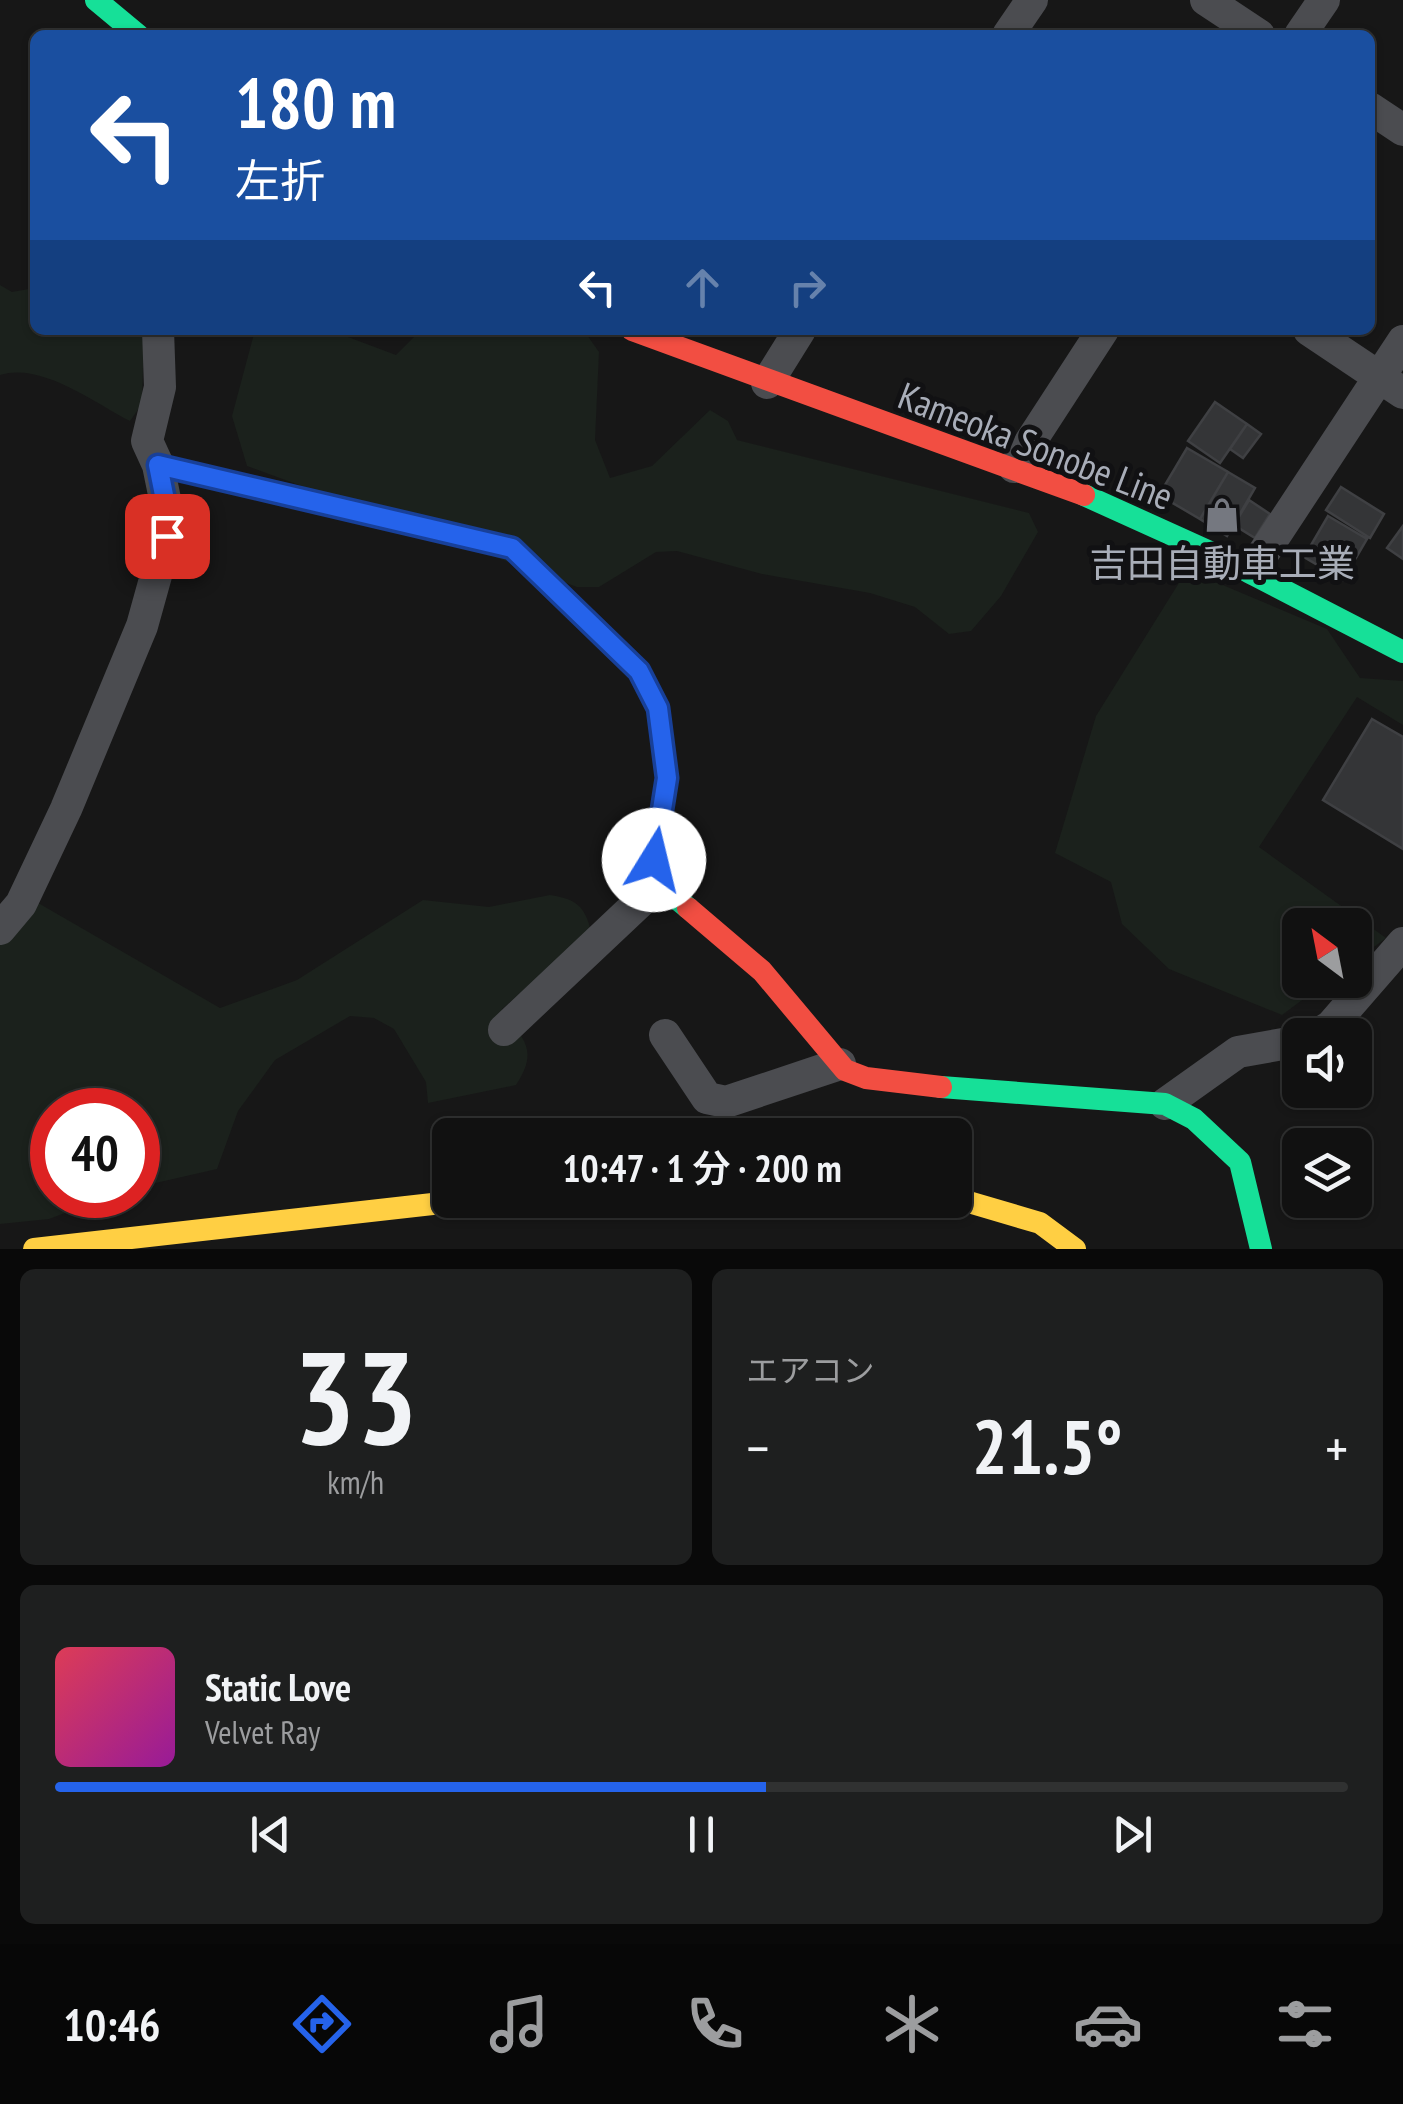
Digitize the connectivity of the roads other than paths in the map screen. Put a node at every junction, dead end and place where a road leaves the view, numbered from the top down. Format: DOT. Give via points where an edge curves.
graph roads {
  1 [pos="96,0"];
  2 [pos="1032,0"];
  3 [pos="1206,0"];
  4 [pos="1324,0"];
  5 [pos="132,20"];
  6 [pos="1011,30"];
  7 [pos="1251,30"];
  8 [pos="1303,30"];
  9 [pos="1375,111"];
  10 [pos="1403,130"];
  11 [pos="158,335"];
  12 [pos="645,335"];
  13 [pos="797,335"];
  14 [pos="1100,335"];
  15 [pos="1316,335"];
  16 [pos="1403,341"];
  17 [pos="767,383"];
  18 [pos="1391,385"];
  19 [pos="158,465"];
  20 [pos="1014,468"];
  21 [pos="1253,569"];
  22 [pos="1403,652"];
  23 [pos="662,881"];
  24 [pos="0,929"];
  25 [pos="1403,943"];
  26 [pos="1338,1018"];
  27 [pos="504,1030"];
  28 [pos="665,1035"];
  29 [pos="1282,1044"];
  30 [pos="840,1064"];
  31 [pos="1165,1104"];
  32 [pos="972,1203"];
  33 [pos="432,1204"];
  34 [pos="34,1249"];
  35 [pos="1075,1249"];
  36 [pos="1261,1249"];
  1 -- 5 [label="street"];
  2 -- 6 [label="street"];
  3 -- 7 [label="street"];
  4 -- 8 [label="street"];
  9 -- 10 [label="street"];
  11 -- 19 [label="street" via="160,386 147,441"];
  12 -- 17 [label="street, Kameoka Sonobe Line"];
  13 -- 17 [label="street"];
  14 -- 20 [label="street"];
  15 -- 18 [label="street"];
  16 -- 18 [label="street"];
  17 -- 20 [label="street, Kameoka Sonobe Line"];
  18 -- 21 [label="street"];
  19 -- 23 [label="street" via="512,548 639,671 658,708 667,778 654,860"];
  19 -- 24 [label="street" via="167,536 142,626 66,809 21,904"];
  20 -- 21 [label="street, Kameoka Sonobe Line"];
  21 -- 22 [label="street, Kameoka Sonobe Line"];
  23 -- 27 [label="street"];
  23 -- 30 [label="street" via="762,972"];
  25 -- 26 [label="street"];
  28 -- 30 [label="street" via="707,1098 726,1102"];
  29 -- 31 [label="street" via="1238,1052"];
  30 -- 31 [label="street" via="866,1078"];
  31 -- 36 [label="street" via="1194,1119 1240,1162"];
  32 -- 35 [label="street" via="1040,1223"];
  33 -- 34 [label="street"];
}
